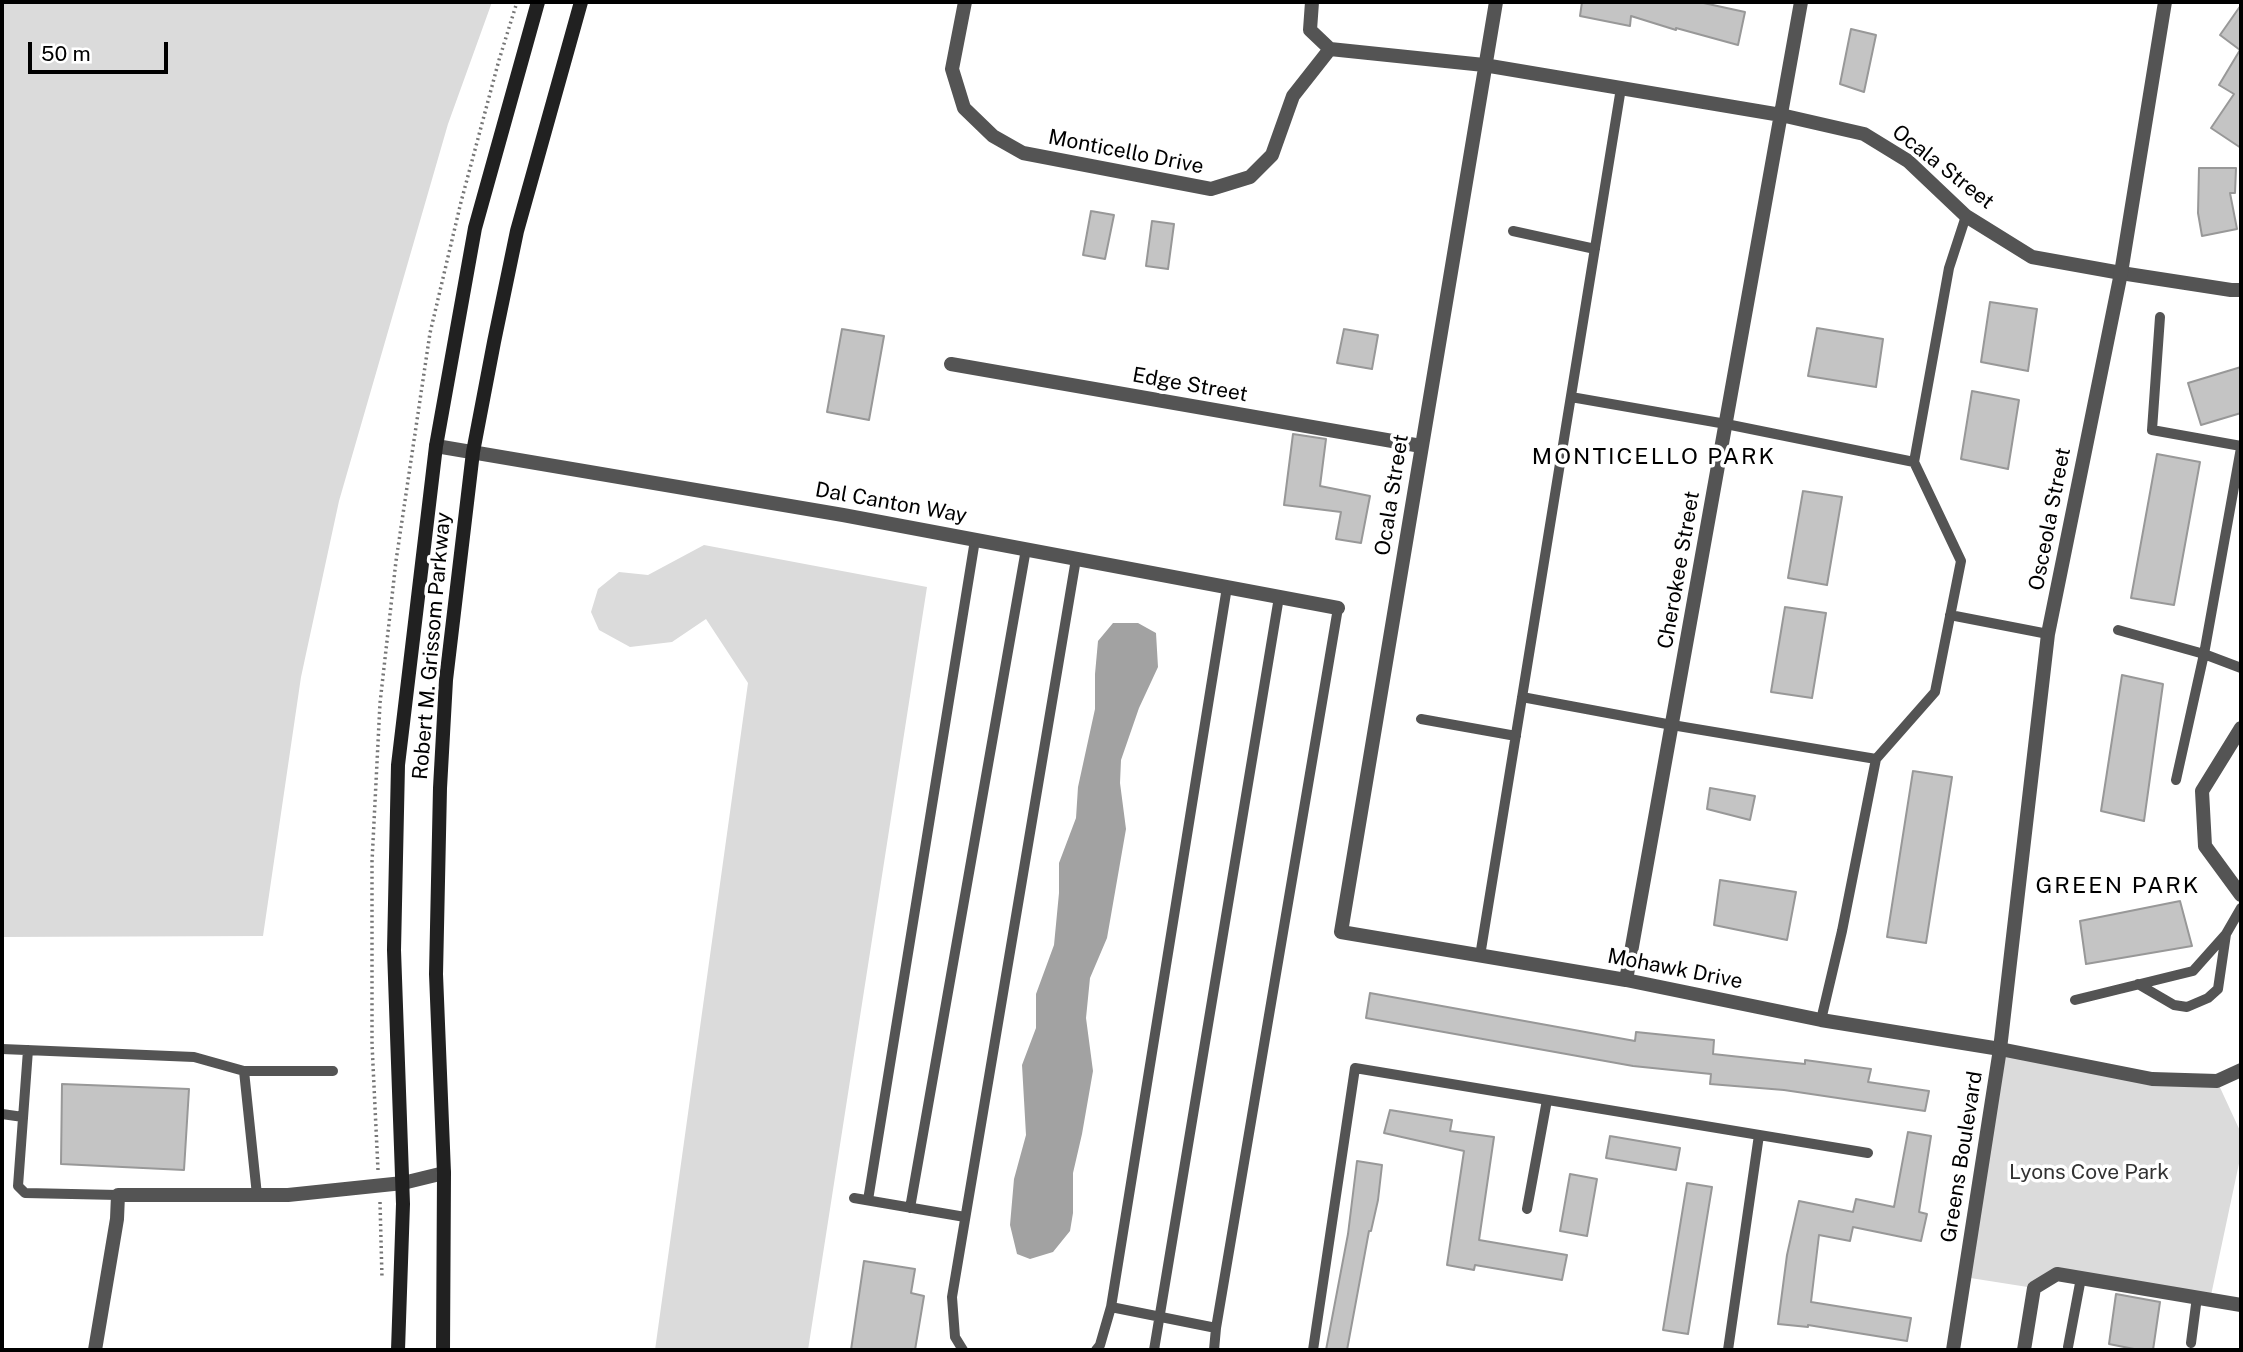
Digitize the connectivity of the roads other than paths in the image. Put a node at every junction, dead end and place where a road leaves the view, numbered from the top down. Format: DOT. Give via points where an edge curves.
graph roads {
  1 [pos="538,2"];
  2 [pos="581,2"];
  3 [pos="965,2"];
  4 [pos="1312,2"];
  5 [pos="1496,2"];
  6 [pos="1801,2"];
  7 [pos="2165,2"];
  8 [pos="1331,49"];
  9 [pos="1485,65"];
  10 [pos="1621,88"];
  11 [pos="1781,115"];
  12 [pos="1966,216"];
  13 [pos="1513,232"];
  14 [pos="1595,249"];
  15 [pos="2121,273"];
  16 [pos="2241,290"];
  17 [pos="2161,317"];
  18 [pos="951,364"];
  19 [pos="1571,397"];
  20 [pos="1726,424"];
  21 [pos="436,446"];
  22 [pos="1421,446"];
  23 [pos="2241,447"];
  24 [pos="473,452"];
  25 [pos="1914,462"];
  26 [pos="2236,505"];
  27 [pos="975,540"];
  28 [pos="1026,549"];
  29 [pos="1076,559"];
  30 [pos="1227,587"];
  31 [pos="1279,597"];
  32 [pos="1338,608"];
  33 [pos="1951,615"];
  34 [pos="2118,630"];
  35 [pos="2049,634"];
  36 [pos="2204,654"];
  37 [pos="2241,668"];
  38 [pos="1522,697"];
  39 [pos="1421,719"];
  40 [pos="1672,725"];
  41 [pos="2241,728"];
  42 [pos="1516,736"];
  43 [pos="1876,760"];
  44 [pos="2175,780"];
  45 [pos="2241,895"];
  46 [pos="2241,908"];
  47 [pos="1341,932"];
  48 [pos="2226,934"];
  49 [pos="1480,956"];
  50 [pos="1626,980"];
  51 [pos="2138,985"];
  52 [pos="2075,1000"];
  53 [pos="1821,1020"];
  54 [pos="2,1049"];
  55 [pos="2000,1049"];
  56 [pos="28,1050"];
  57 [pos="333,1070"];
  58 [pos="2241,1070"];
  59 [pos="244,1071"];
  60 [pos="1547,1100"];
  61 [pos="2,1114"];
  62 [pos="23,1117"];
  63 [pos="1759,1135"];
  64 [pos="1868,1153"];
  65 [pos="443,1173"];
  66 [pos="403,1182"];
  67 [pos="118,1195"];
  68 [pos="257,1195"];
  69 [pos="854,1198"];
  70 [pos="868,1200"];
  71 [pos="910,1208"];
  72 [pos="1527,1209"];
  73 [pos="965,1217"];
  74 [pos="2081,1278"];
  75 [pos="2197,1297"];
  76 [pos="2241,1305"];
  77 [pos="1111,1307"];
  78 [pos="1161,1317"];
  79 [pos="1216,1328"];
  80 [pos="2191,1343"];
  81 [pos="2068,1347"];
  82 [pos="95,1350"];
  83 [pos="398,1350"];
  84 [pos="443,1350"];
  85 [pos="963,1350"];
  86 [pos="1096,1350"];
  87 [pos="1154,1350"];
  88 [pos="1214,1350"];
  89 [pos="1313,1350"];
  90 [pos="1728,1350"];
  91 [pos="1953,1350"];
  92 [pos="2024,1350"];
  1 -- 21 [label="main road, Robert M. Grissom Parkway" via="475,228"];
  2 -- 24 [label="main road, Robert M. Grissom Parkway" via="517,231"];
  3 -- 8 [label="street, Monticello Drive" via="952,69 964,108 993,136 1023,153 1211,189 1250,177 1272,155 1293,96"];
  4 -- 8 [label="street" via="1310,30"];
  5 -- 9 [label="street, Ocala Street"];
  6 -- 11 [label="street, Cherokee Street"];
  7 -- 15 [label="street, Osceola Street"];
  8 -- 9 [label="street"];
  9 -- 10 [label="street, Ocala Street"];
  9 -- 22 [label="street, Ocala Street"];
  10 -- 11 [label="street, Ocala Street"];
  10 -- 14 [label="lane"];
  11 -- 12 [label="street, Ocala Street" via="1864,134 1908,161"];
  11 -- 20 [label="street, Cherokee Street"];
  12 -- 15 [label="street, Ocala Street" via="2032,257"];
  12 -- 25 [label="lane" via="1949,268"];
  13 -- 14 [label="lane"];
  14 -- 19 [label="lane"];
  15 -- 16 [label="street"];
  15 -- 35 [label="street, Osceola Street"];
  17 -- 23 [label="lane" via="2152,430"];
  18 -- 22 [label="street, Edge Street"];
  19 -- 20 [label="lane"];
  19 -- 38 [label="lane"];
  20 -- 25 [label="lane"];
  20 -- 40 [label="street, Cherokee Street"];
  21 -- 24 [label="street, Dal Canton Way"];
  21 -- 66 [label="main road, Robert M. Grissom Parkway" via="398,765 394,950"];
  22 -- 47 [label="street, Ocala Street"];
  23 -- 26 [label="lane"];
  24 -- 27 [label="street, Dal Canton Way"];
  24 -- 65 [label="main road, Robert M. Grissom Parkway" via="446,680 440,788 436,974"];
  25 -- 33 [label="lane" via="1961,561"];
  26 -- 36 [label="lane"];
  27 -- 28 [label="street, Dal Canton Way"];
  27 -- 70 [label="lane"];
  28 -- 29 [label="street, Dal Canton Way"];
  28 -- 71 [label="lane"];
  29 -- 30 [label="street, Dal Canton Way"];
  29 -- 73 [label="lane"];
  30 -- 31 [label="street, Dal Canton Way"];
  30 -- 77 [label="lane"];
  31 -- 32 [label="street, Dal Canton Way"];
  31 -- 78 [label="lane"];
  32 -- 79 [label="lane"];
  33 -- 35 [label="lane"];
  33 -- 43 [label="lane" via="1935,692"];
  34 -- 36 [label="lane"];
  35 -- 55 [label="street, Osceola Street"];
  36 -- 37 [label="lane"];
  36 -- 44 [label="lane"];
  38 -- 40 [label="lane"];
  38 -- 42 [label="lane"];
  39 -- 42 [label="lane"];
  40 -- 43 [label="lane"];
  40 -- 50 [label="street, Cherokee Street"];
  41 -- 45 [label="street" via="2202,791 2205,846"];
  42 -- 49 [label="lane"];
  43 -- 53 [label="lane"];
  46 -- 48 [label="lane"];
  47 -- 49 [label="street, Mohawk Drive"];
  48 -- 51 [label="lane" via="2193,971"];
  48 -- 51 [label="lane" via="2218,989 2208,998 2187,1007 2174,1005"];
  49 -- 50 [label="street, Mohawk Drive"];
  50 -- 53 [label="street, Mohawk Drive"];
  51 -- 52 [label="lane"];
  53 -- 55 [label="street, Mohawk Drive"];
  54 -- 56 [label="lane"];
  55 -- 58 [label="street, Greens Boulevard" via="2152,1079 2217,1081"];
  55 -- 91 [label="street, Greens Boulevard"];
  56 -- 59 [label="lane" via="194,1057"];
  56 -- 62 [label="lane"];
  57 -- 59 [label="lane"];
  59 -- 68 [label="lane"];
  60 -- 63 [label="lane"];
  60 -- 72 [label="lane"];
  60 -- 89 [label="lane" via="1355,1068"];
  61 -- 62 [label="lane"];
  62 -- 67 [label="lane" via="18,1186 25,1194"];
  63 -- 64 [label="lane"];
  63 -- 90 [label="lane"];
  65 -- 66 [label="street"];
  65 -- 84 [label="main road, Robert M. Grissom Parkway"];
  66 -- 68 [label="street"];
  66 -- 83 [label="main road, Robert M. Grissom Parkway"];
  67 -- 68 [label="street"];
  67 -- 82 [label="street"];
  69 -- 70 [label="lane"];
  70 -- 71 [label="lane"];
  71 -- 73 [label="lane"];
  73 -- 85 [label="lane" via="952,1297 955,1337"];
  74 -- 75 [label="street"];
  74 -- 81 [label="lane"];
  74 -- 92 [label="street" via="2057,1274 2034,1288"];
  75 -- 76 [label="street"];
  75 -- 80 [label="lane"];
  77 -- 78 [label="lane"];
  77 -- 86 [label="lane"];
  78 -- 79 [label="lane"];
  78 -- 87 [label="lane"];
  79 -- 88 [label="lane"];
}
